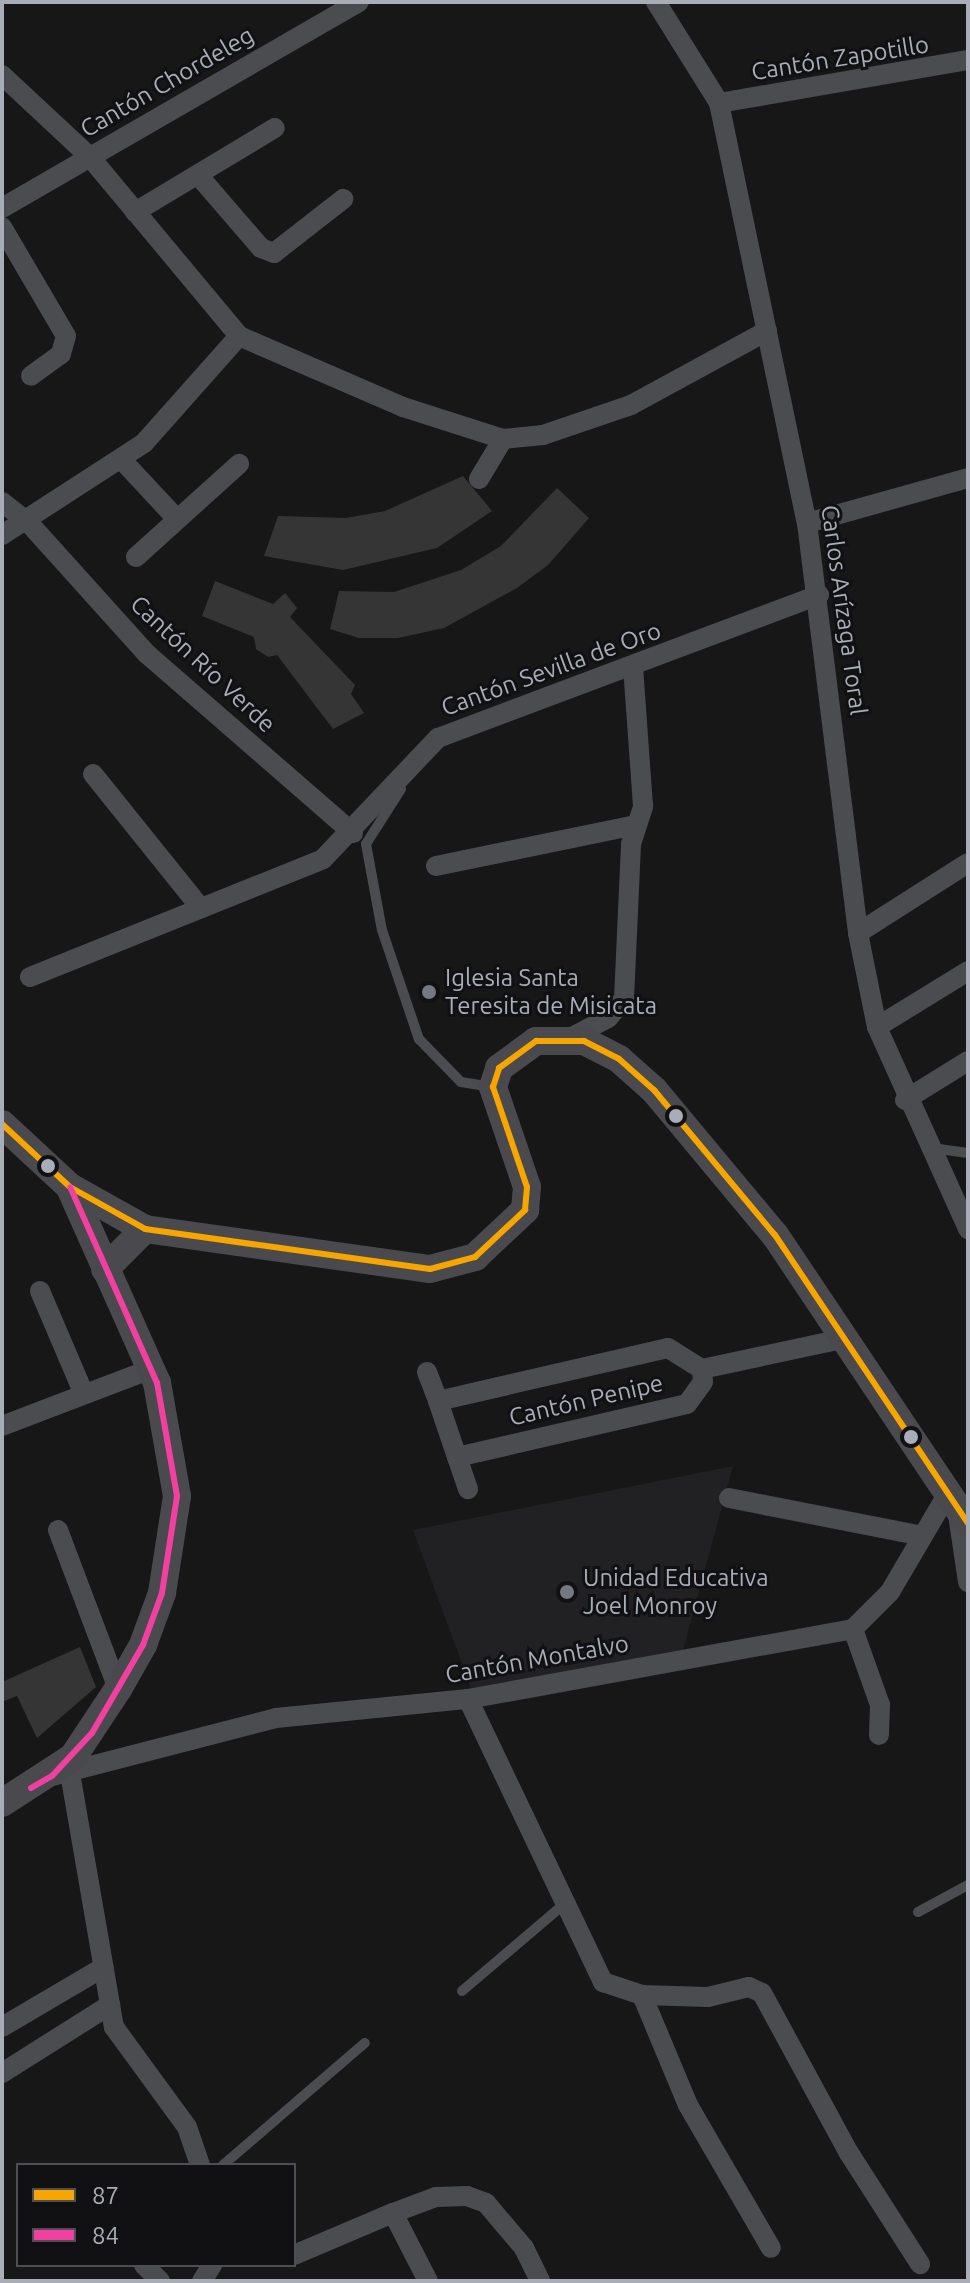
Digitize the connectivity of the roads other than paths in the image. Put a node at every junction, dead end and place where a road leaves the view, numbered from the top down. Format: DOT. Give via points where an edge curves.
graph roads {
  1 [pos="359,2"];
  2 [pos="656,2"];
  3 [pos="968,60"];
  4 [pos="2,75"];
  5 [pos="719,103"];
  6 [pos="275,128"];
  7 [pos="90,157"];
  8 [pos="198,175"];
  9 [pos="343,199"];
  10 [pos="2,208"];
  11 [pos="135,212"];
  12 [pos="2,227"];
  13 [pos="767,331"];
  14 [pos="239,336"];
  15 [pos="31,376"];
  16 [pos="503,439"];
  17 [pos="121,459"];
  18 [pos="239,464"];
  19 [pos="968,478"];
  20 [pos="479,479"];
  21 [pos="2,502"];
  22 [pos="177,519"];
  23 [pos="28,522"];
  24 [pos="807,523"];
  25 [pos="2,535"];
  26 [pos="136,557"];
  27 [pos="819,595"];
  28 [pos="633,667"];
  29 [pos="407,765"];
  30 [pos="93,774"];
  31 [pos="636,825"];
  32 [pos="353,833"];
  33 [pos="968,863"];
  34 [pos="436,866"];
  35 [pos="199,906"];
  36 [pos="858,933"];
  37 [pos="968,971"];
  38 [pos="30,977"];
  39 [pos="877,1027"];
  40 [pos="572,1037"];
  41 [pos="968,1061"];
  42 [pos="493,1087"];
  43 [pos="905,1100"];
  44 [pos="2,1124"];
  45 [pos="930,1147"];
  46 [pos="968,1153"];
  47 [pos="70,1187"];
  48 [pos="145,1229"];
  49 [pos="968,1229"];
  50 [pos="105,1269"];
  51 [pos="40,1291"];
  52 [pos="847,1338"];
  53 [pos="151,1369"];
  54 [pos="702,1369"];
  55 [pos="427,1372"];
  56 [pos="84,1394"];
  57 [pos="438,1401"];
  58 [pos="2,1426"];
  59 [pos="457,1457"];
  60 [pos="468,1489"];
  61 [pos="729,1498"];
  62 [pos="958,1509"];
  63 [pos="58,1530"];
  64 [pos="922,1536"];
  65 [pos="968,1582"];
  66 [pos="853,1629"];
  67 [pos="118,1689"];
  68 [pos="468,1699"];
  69 [pos="879,1735"];
  70 [pos="61,1774"];
  71 [pos="2,1803"];
  72 [pos="968,1885"];
  73 [pos="562,1906"];
  74 [pos="918,1912"];
  75 [pos="103,1961"];
  76 [pos="462,1991"];
  77 [pos="642,1995"];
  78 [pos="110,2005"];
  79 [pos="2,2015"];
  80 [pos="2,2027"];
  81 [pos="365,2043"];
  82 [pos="2,2073"];
  83 [pos="199,2163"];
  84 [pos="225,2163"];
  85 [pos="393,2213"];
  86 [pos="771,2248"];
  87 [pos="296,2254"];
  88 [pos="920,2264"];
  89 [pos="428,2281"];
  90 [pos="540,2281"];
  1 -- 7 [label="street, Cantón Chordeleg"];
  2 -- 5 [label="street, Carlos Arízaga Toral"];
  3 -- 5 [label="street, Cantón Zapotillo"];
  4 -- 7 [label="street"];
  5 -- 13 [label="street, Carlos Arízaga Toral"];
  6 -- 8 [label="street"];
  7 -- 10 [label="street, Cantón Chordeleg"];
  7 -- 11 [label="street"];
  8 -- 9 [label="street" via="261,248 274,253 285,250"];
  8 -- 11 [label="street"];
  11 -- 14 [label="street"];
  12 -- 15 [label="street" via="66,336 61,354"];
  13 -- 16 [label="street" via="631,405 543,435"];
  13 -- 24 [label="street, Carlos Arízaga Toral"];
  14 -- 16 [label="street" via="403,407"];
  14 -- 17 [label="street" via="144,443"];
  16 -- 20 [label="street"];
  17 -- 22 [label="street"];
  17 -- 23 [label="street"];
  18 -- 22 [label="street"];
  19 -- 24 [label="street"];
  21 -- 23 [label="street, Cantón Río Verde"];
  22 -- 26 [label="street"];
  23 -- 25 [label="street"];
  23 -- 32 [label="street, Cantón Río Verde" via="147,654"];
  24 -- 27 [label="street, Carlos Arízaga Toral"];
  27 -- 28 [label="street, Cantón Sevilla de Oro"];
  27 -- 36 [label="street, Carlos Arízaga Toral"];
  28 -- 29 [label="street, Cantón Sevilla de Oro" via="438,738"];
  28 -- 31 [label="street" via="643,782"];
  29 -- 32 [label="street, Cantón Sevilla de Oro"];
  29 -- 42 [label="lane" via="405,783 366,844 382,930 419,1039 461,1082"];
  30 -- 35 [label="street"];
  31 -- 34 [label="street"];
  31 -- 40 [label="street" via="624,999 608,1018"];
  32 -- 35 [label="street, Cantón Sevilla de Oro" via="323,859"];
  33 -- 36 [label="street"];
  35 -- 38 [label="street, Cantón Sevilla de Oro"];
  36 -- 39 [label="street, Carlos Arízaga Toral"];
  37 -- 39 [label="street"];
  39 -- 43 [label="street, Carlos Arízaga Toral"];
  40 -- 42 [label="street" via="536,1041 514,1052"];
  40 -- 52 [label="street" via="619,1059 654,1090 775,1235"];
  41 -- 43 [label="street"];
  42 -- 48 [label="street" via="527,1187 525,1210 475,1257 430,1269"];
  43 -- 45 [label="street, Carlos Arízaga Toral"];
  44 -- 47 [label="street"];
  45 -- 46 [label="lane"];
  45 -- 49 [label="street, Carlos Arízaga Toral"];
  47 -- 48 [label="street"];
  47 -- 50 [label="street"];
  48 -- 50 [label="street"];
  50 -- 53 [label="street"];
  51 -- 56 [label="street"];
  52 -- 54 [label="street"];
  52 -- 62 [label="street"];
  53 -- 56 [label="street"];
  53 -- 67 [label="street" via="177,1496 162,1593 143,1645"];
  54 -- 57 [label="street, Cantón Penipe" via="668,1348"];
  54 -- 59 [label="street, Cantón Penipe" via="703,1382 687,1404"];
  55 -- 57 [label="street"];
  56 -- 58 [label="street"];
  57 -- 59 [label="street"];
  59 -- 60 [label="street"];
  61 -- 64 [label="street"];
  62 -- 64 [label="street"];
  62 -- 65 [label="street"];
  63 -- 67 [label="street"];
  64 -- 66 [label="street" via="890,1592"];
  66 -- 68 [label="street, Cantón Montalvo"];
  66 -- 69 [label="street" via="880,1705"];
  67 -- 70 [label="street"];
  68 -- 70 [label="street, Cantón Montalvo" via="276,1718"];
  68 -- 73 [label="street"];
  70 -- 71 [label="street"];
  70 -- 75 [label="street"];
  72 -- 74 [label="lane"];
  73 -- 76 [label="lane"];
  73 -- 77 [label="street" via="603,1982"];
  75 -- 78 [label="street"];
  75 -- 79 [label="street"];
  75 -- 80 [label="street"];
  77 -- 86 [label="street" via="688,2105"];
  77 -- 88 [label="street" via="708,1997 749,1987 762,1993 827,2116"];
  78 -- 82 [label="street"];
  78 -- 83 [label="street" via="126,2051 187,2127"];
  81 -- 84 [label="lane"];
  85 -- 87 [label="street"];
  85 -- 89 [label="street"];
  85 -- 90 [label="street" via="436,2197 467,2196 486,2203 524,2248"];
}
